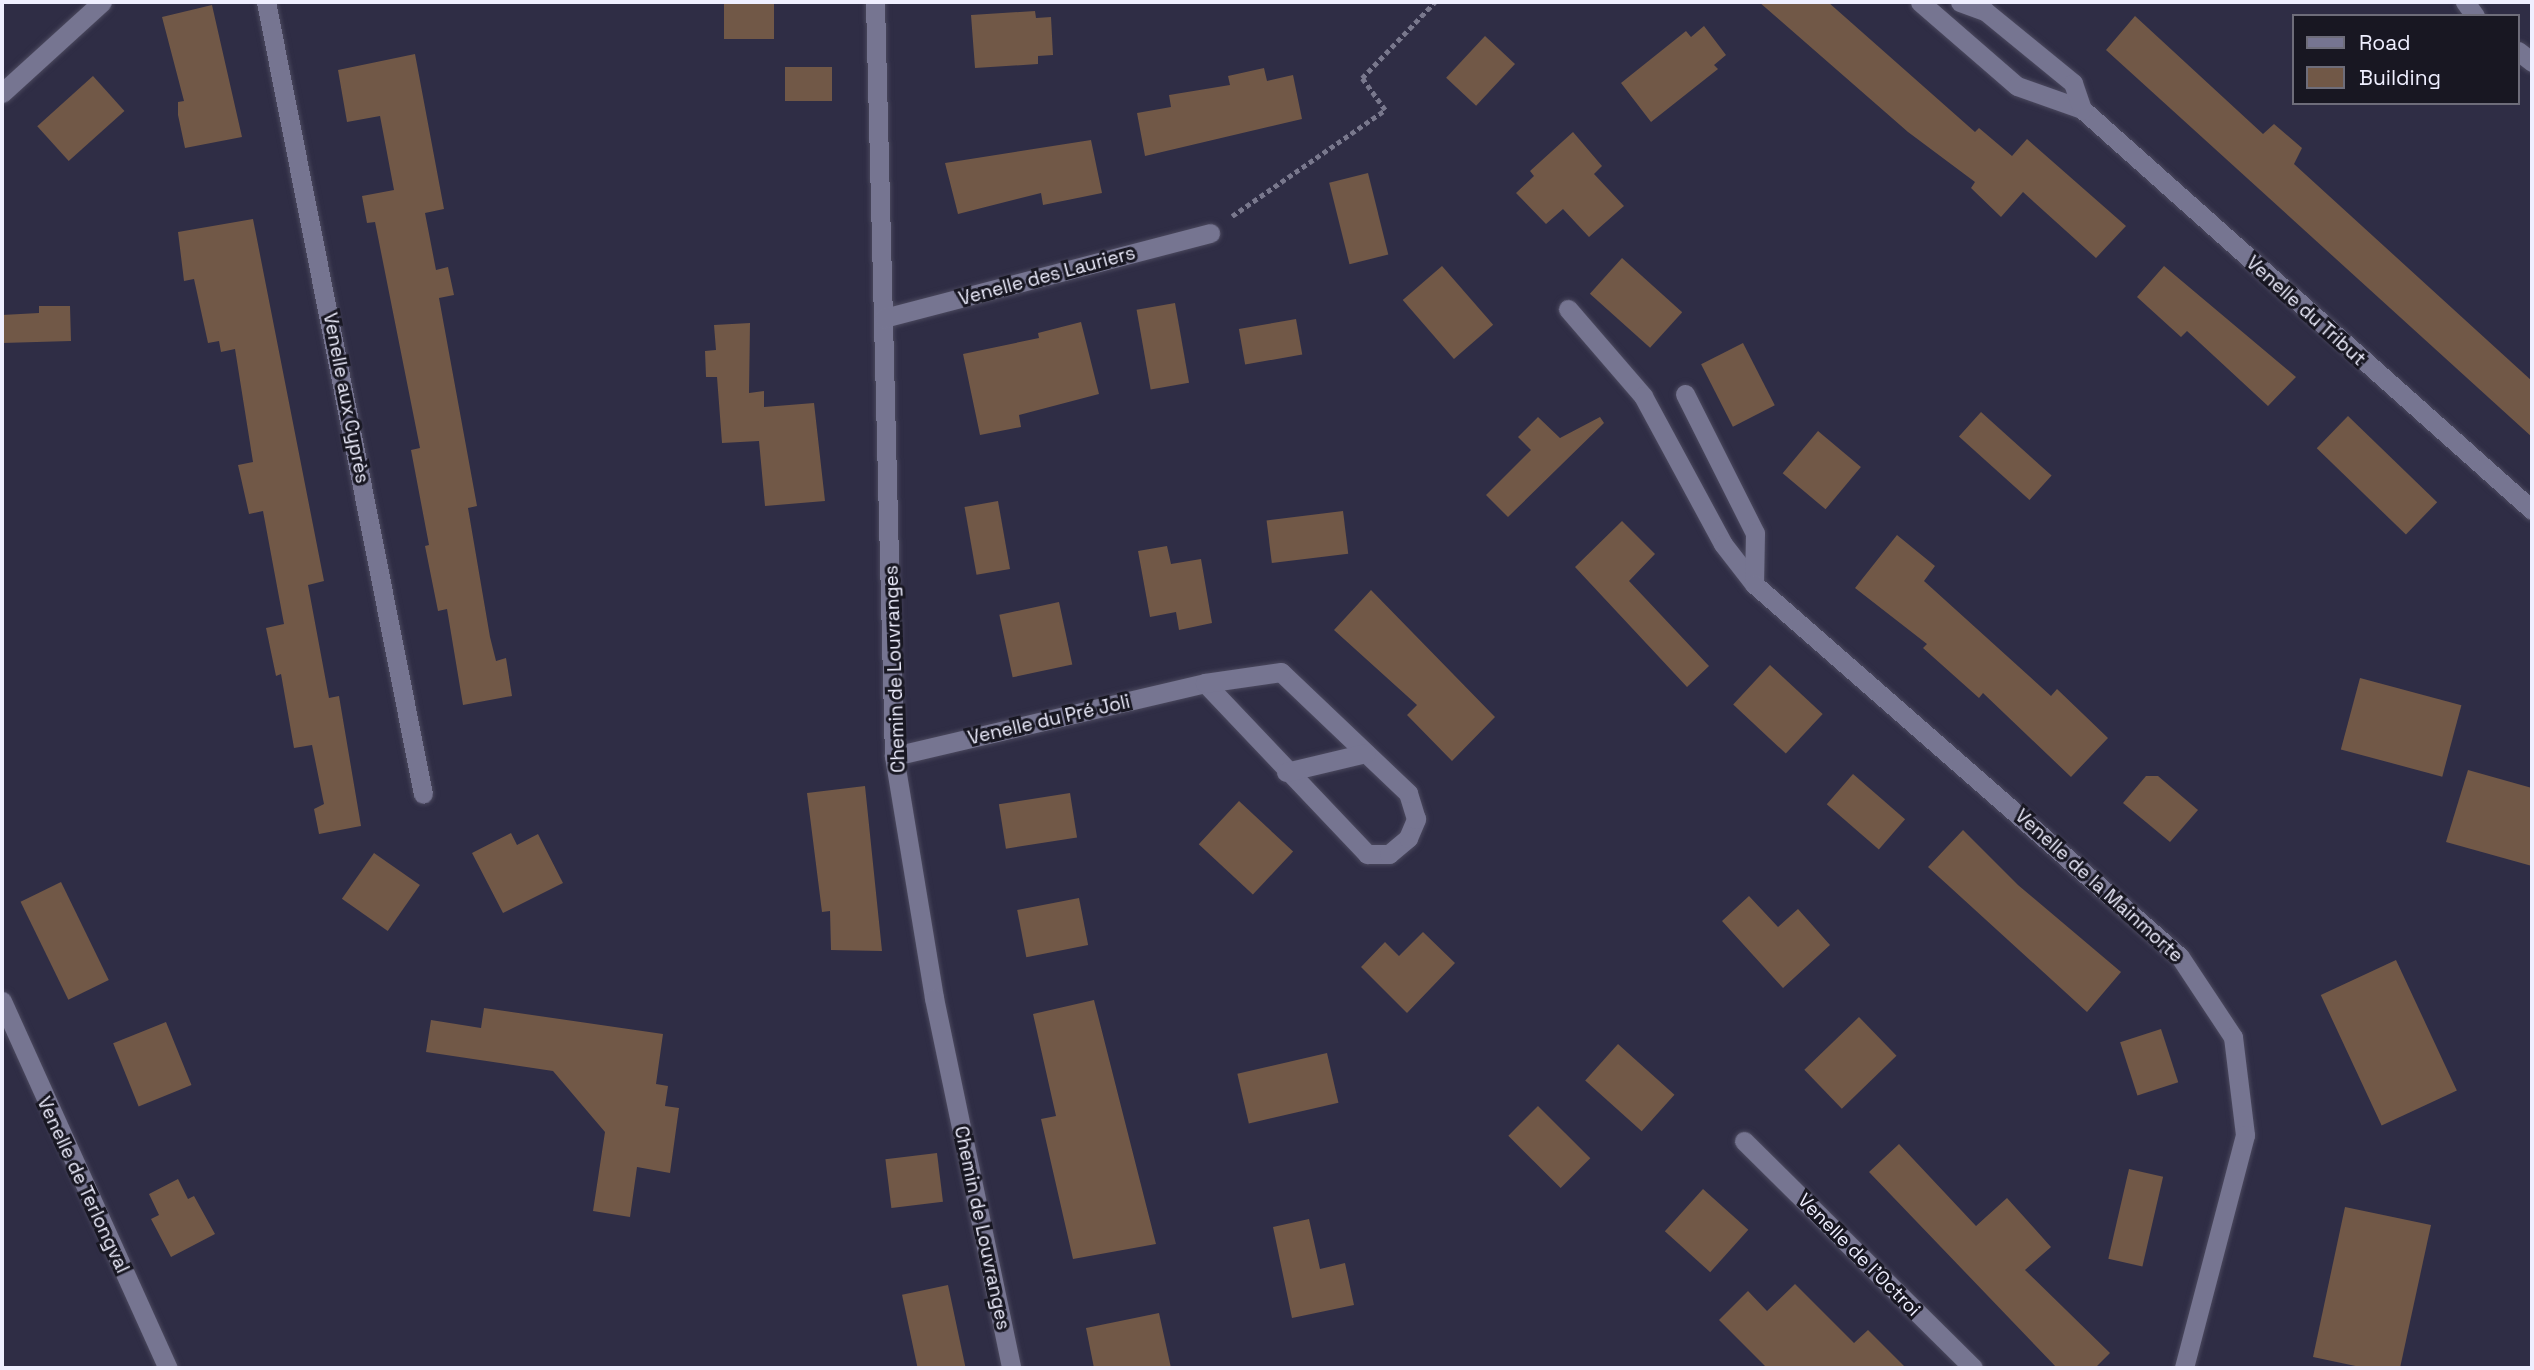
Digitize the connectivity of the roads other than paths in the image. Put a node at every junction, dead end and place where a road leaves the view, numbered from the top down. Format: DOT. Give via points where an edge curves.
graph roads {
  1 [pos="102,2"];
  2 [pos="266,2"];
  3 [pos="875,2"];
  4 [pos="1920,2"];
  5 [pos="1960,2"];
  6 [pos="2,93"];
  7 [pos="2082,109"];
  8 [pos="1210,233"];
  9 [pos="1569,309"];
  10 [pos="884,318"];
  11 [pos="1685,394"];
  12 [pos="2532,510"];
  13 [pos="1754,584"];
  14 [pos="1205,683"];
  15 [pos="1366,753"];
  16 [pos="894,756"];
  17 [pos="1286,772"];
  18 [pos="423,794"];
  19 [pos="2,1001"];
  20 [pos="1744,1141"];
  21 [pos="168,1368"];
  22 [pos="1012,1368"];
  23 [pos="1973,1368"];
  24 [pos="2184,1368"];
  1 -- 6 [label="street"];
  2 -- 18 [label="street, Venelle aux Cyprès"];
  3 -- 10 [label="street, Chemin de Louvranges"];
  4 -- 7 [label="street, Venelle du Tribut" via="2017,86"];
  5 -- 7 [label="street, Venelle du Tribut" via="1985,11 2073,83"];
  7 -- 12 [label="street, Venelle du Tribut"];
  8 -- 10 [label="street, Venelle des Lauriers"];
  9 -- 13 [label="street, Venelle de la Mainmorte" via="1643,396 1723,544"];
  10 -- 16 [label="street, Chemin de Louvranges"];
  11 -- 13 [label="street" via="1755,533"];
  13 -- 24 [label="street, Venelle de la Mainmorte" via="2180,957 2233,1037 2245,1135"];
  14 -- 15 [label="street, Venelle du Pré Joli" via="1281,671"];
  14 -- 16 [label="street, Venelle du Pré Joli"];
  14 -- 17 [label="street, Venelle du Pré Joli"];
  15 -- 17 [label="street"];
  15 -- 17 [label="street, Venelle du Pré Joli" via="1408,793 1416,820 1408,838 1389,854 1367,854"];
  16 -- 22 [label="street, Chemin de Louvranges" via="934,998"];
  19 -- 21 [label="street, Venelle de Terlongval"];
  20 -- 23 [label="street, Venelle de l'Octroi"];
}
